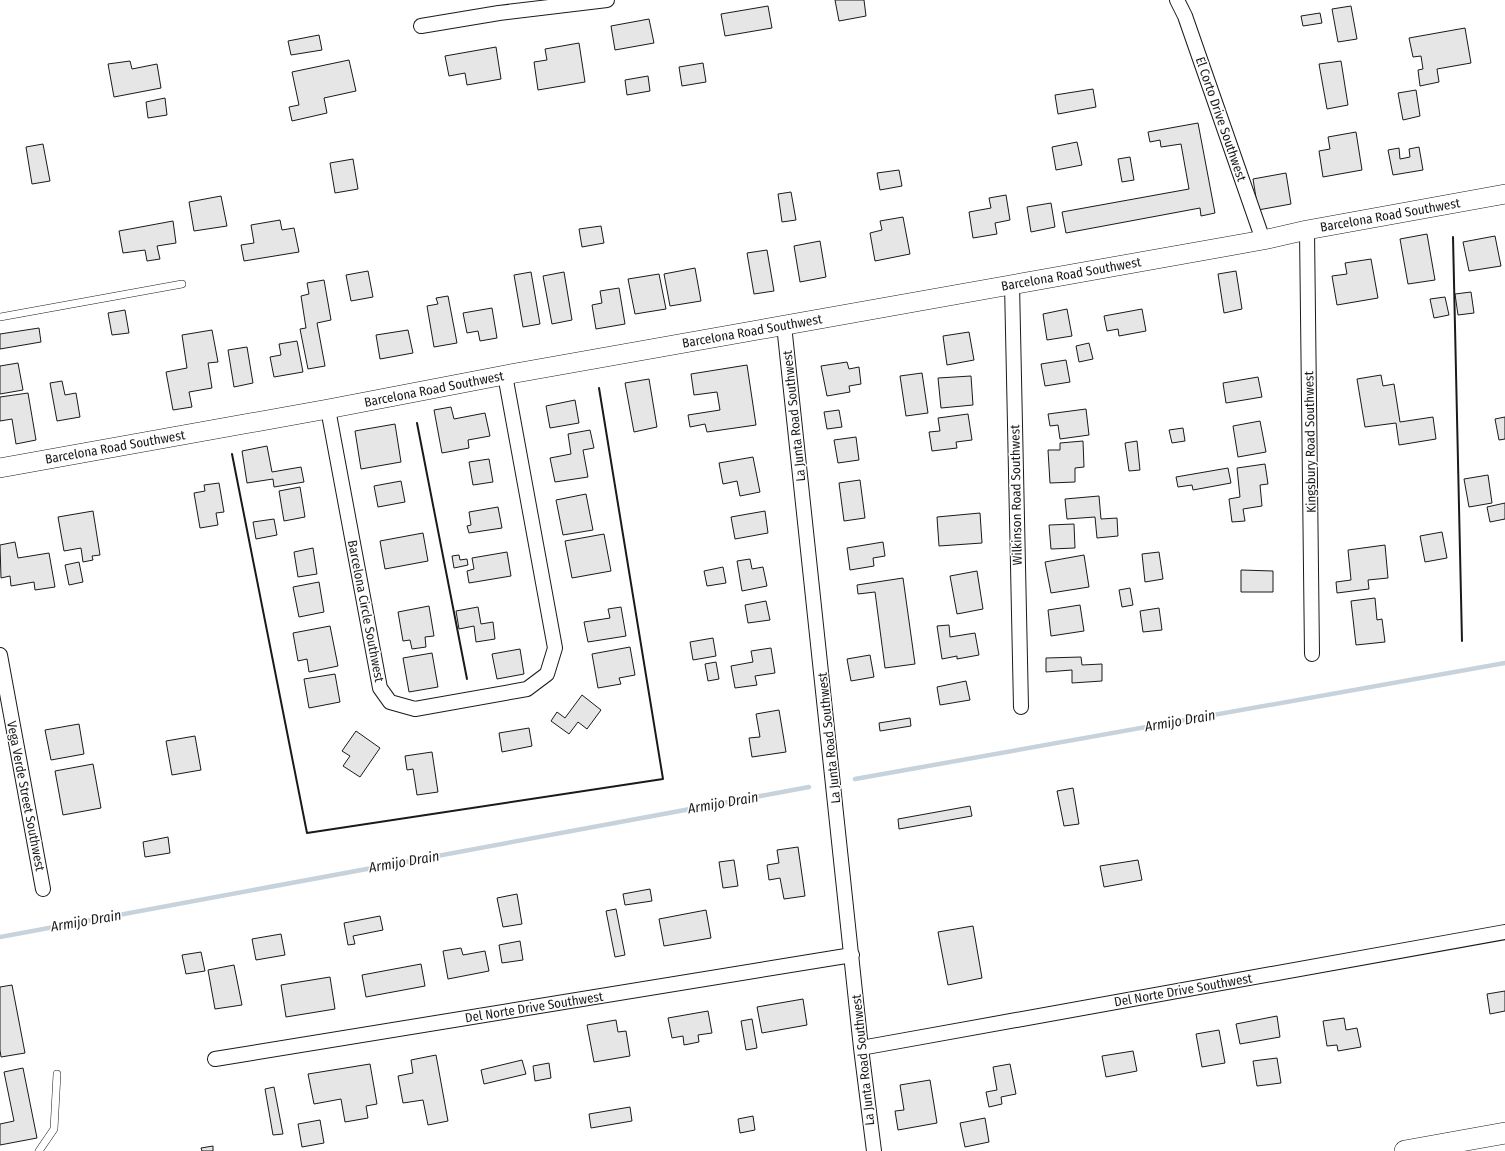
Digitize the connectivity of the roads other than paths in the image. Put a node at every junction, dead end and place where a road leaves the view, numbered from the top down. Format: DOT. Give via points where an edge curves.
graph roads {
  1 [pos="607,0"];
  2 [pos="1177,0"];
  3 [pos="421,26"];
  4 [pos="1505,194"];
  5 [pos="1307,230"];
  6 [pos="1263,240"];
  7 [pos="182,284"];
  8 [pos="1012,284"];
  9 [pos="0,317"];
  10 [pos="784,325"];
  11 [pos="505,375"];
  12 [pos="328,409"];
  13 [pos="0,468"];
  14 [pos="1312,654"];
  15 [pos="0,655"];
  16 [pos="1021,707"];
  17 [pos="43,889"];
  18 [pos="1505,932"];
  19 [pos="852,955"];
  20 [pos="861,1048"];
  21 [pos="215,1059"];
  22 [pos="57,1074"];
  23 [pos="1505,1133"];
  24 [pos="39,1151"];
  25 [pos="874,1151"];
  26 [pos="1405,1151"];
  1 -- 3 [label="street" via="499,13"];
  2 -- 6 [label="street, El Corto Drive Southwest" via="1185,16"];
  4 -- 5 [label="street, Barcelona Road Southwest"];
  5 -- 6 [label="street, Barcelona Road Southwest"];
  5 -- 14 [label="street, Kingsbury Road Southwest"];
  6 -- 8 [label="street, Barcelona Road Southwest"];
  7 -- 9 [label="lane"];
  8 -- 10 [label="street, Barcelona Road Southwest"];
  8 -- 16 [label="street, Wilkinson Road Southwest"];
  10 -- 11 [label="street, Barcelona Road Southwest"];
  10 -- 19 [label="street, La Junta Road Southwest"];
  11 -- 12 [label="street, Barcelona Road Southwest"];
  11 -- 12 [label="street, Barcelona Circle Southwest" via="555,648 548,674 527,689 415,709 390,702 380,688"];
  12 -- 13 [label="street, Barcelona Road Southwest"];
  15 -- 17 [label="street, Vega Verde Street Southwest"];
  18 -- 20 [label="street, Del Norte Drive Southwest"];
  19 -- 20 [label="street, La Junta Road Southwest"];
  19 -- 21 [label="street, Del Norte Drive Southwest"];
  20 -- 25 [label="street, La Junta Road Southwest"];
  22 -- 24 [label="lane" via="54,1129"];
  23 -- 26 [label="main road"];
}
